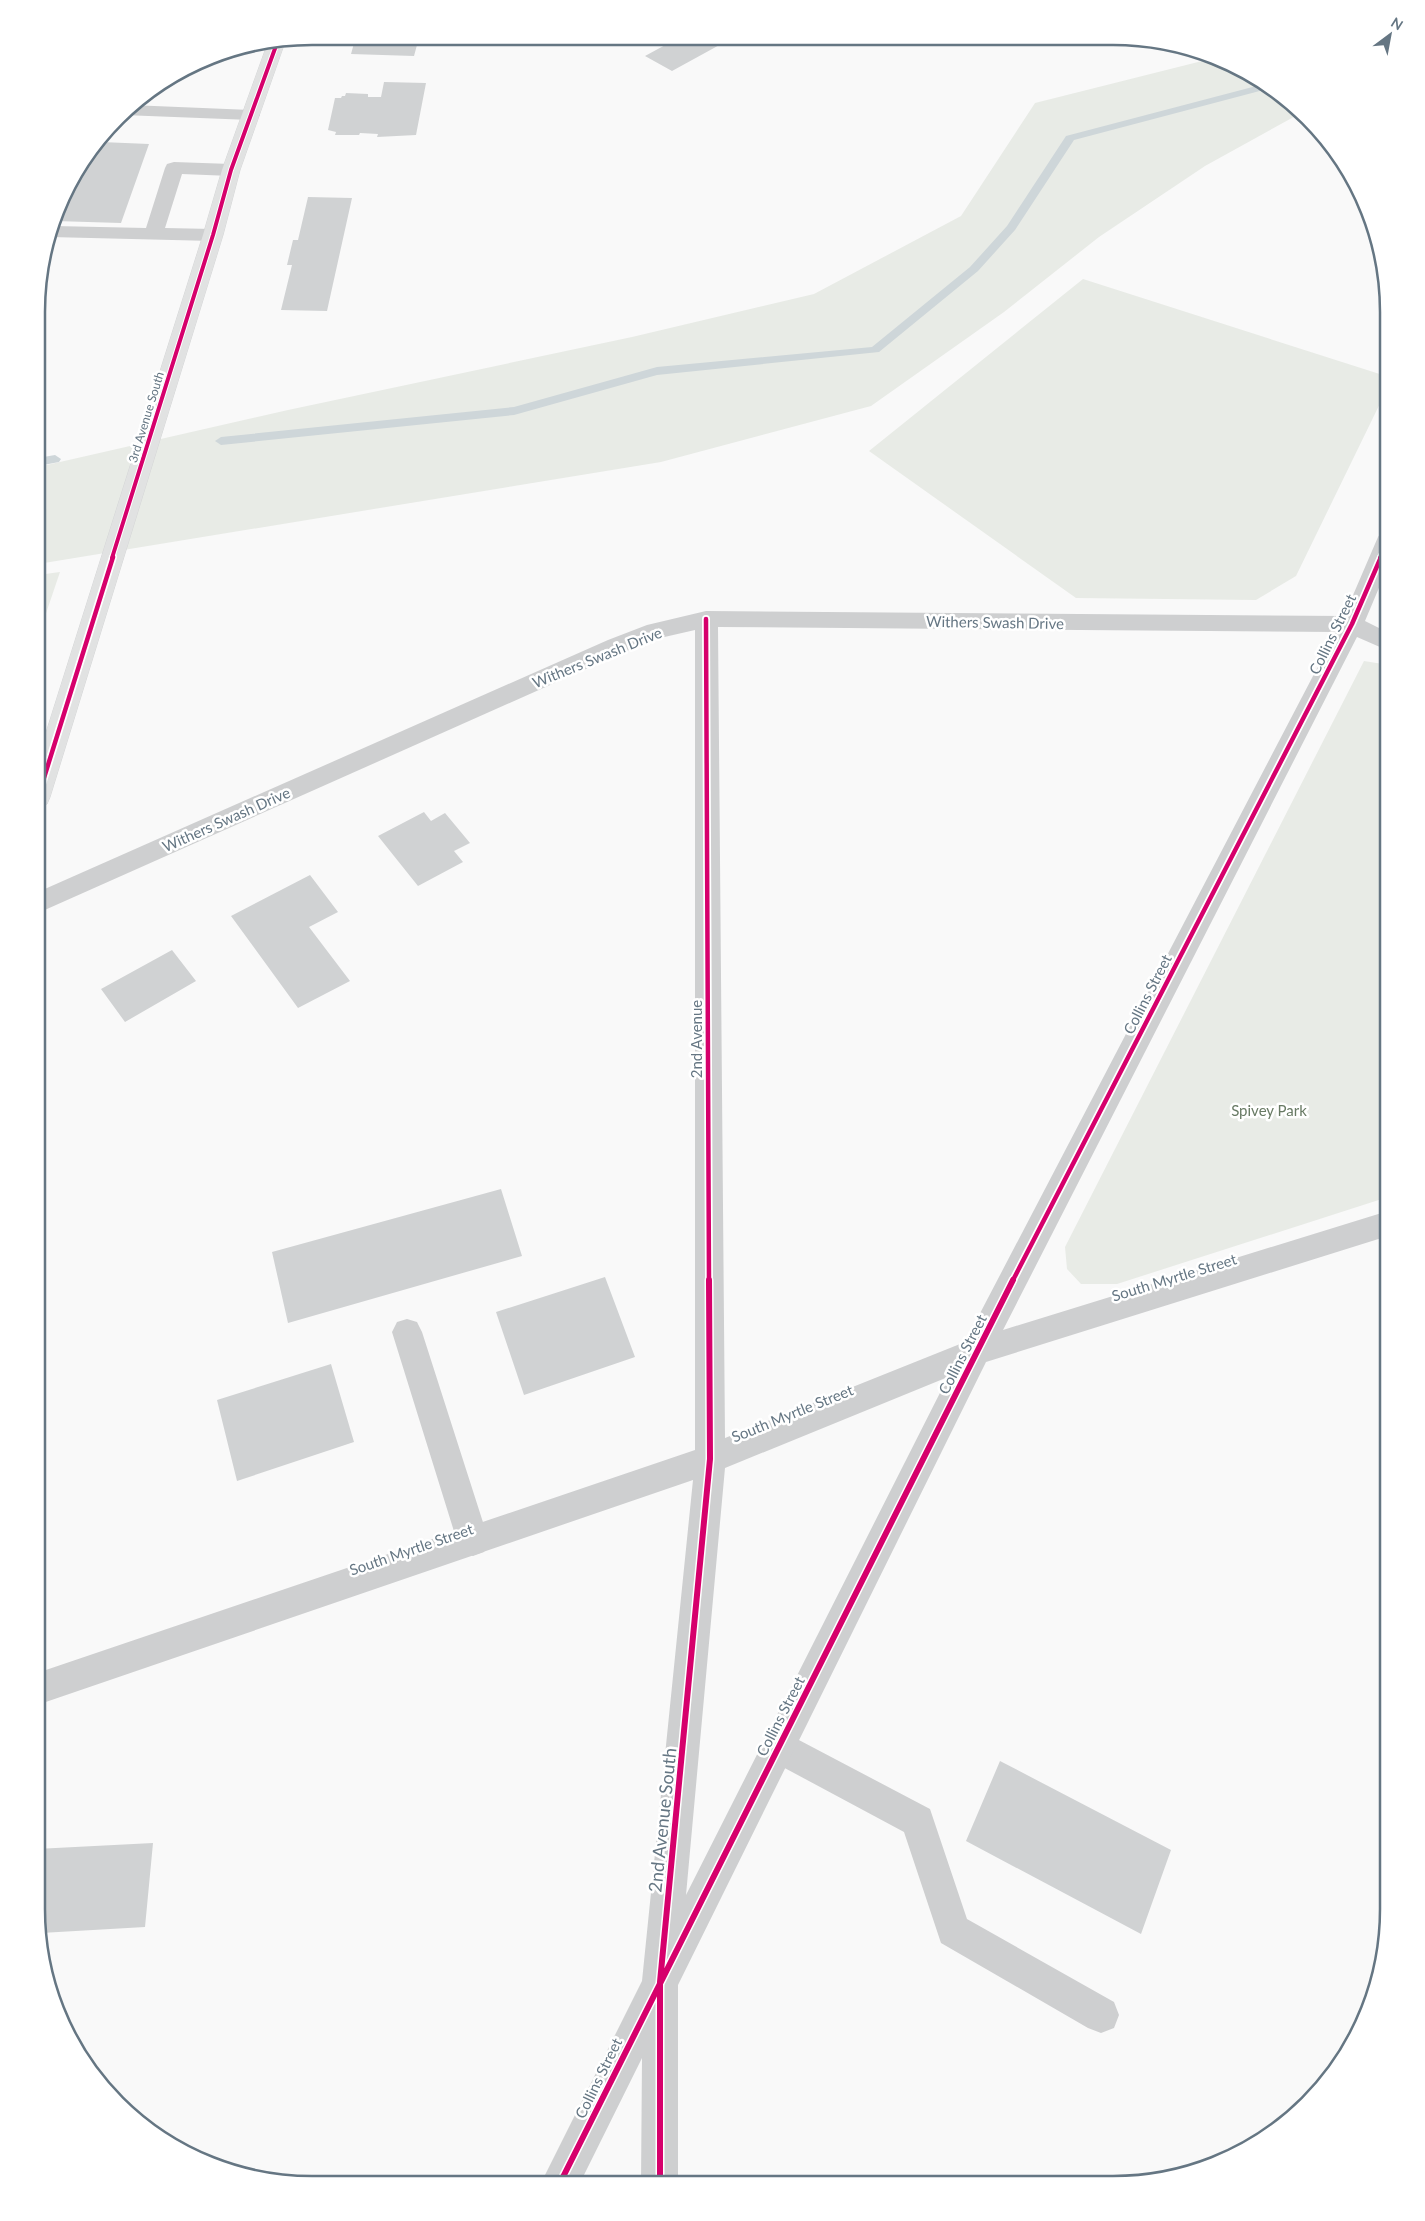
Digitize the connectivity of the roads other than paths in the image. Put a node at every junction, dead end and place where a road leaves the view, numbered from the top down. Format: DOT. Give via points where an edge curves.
graph roads {
  1 [pos="275,47"];
  2 [pos="137,110"];
  3 [pos="251,115"];
  4 [pos="231,170"];
  5 [pos="57,232"];
  6 [pos="154,234"];
  7 [pos="213,235"];
  8 [pos="1380,558"];
  9 [pos="706,619"];
  10 [pos="1352,624"];
  11 [pos="1380,638"];
  12 [pos="45,775"];
  13 [pos="45,900"];
  14 [pos="1380,1226"];
  15 [pos="407,1332"];
  16 [pos="976,1352"];
  17 [pos="710,1459"];
  18 [pos="473,1541"];
  19 [pos="45,1686"];
  20 [pos="778,1746"];
  21 [pos="660,1982"];
  22 [pos="1102,2015"];
  23 [pos="563,2176"];
  24 [pos="660,2176"];
  1 -- 3 [label="main road, 3rd Avenue South"];
  2 -- 3 [label="street"];
  3 -- 4 [label="main road, 3rd Avenue South"];
  4 -- 6 [label="street" via="174,168"];
  4 -- 7 [label="main road, 3rd Avenue South"];
  5 -- 6 [label="street"];
  6 -- 7 [label="street"];
  7 -- 12 [label="main road, 3rd Avenue South"];
  8 -- 10 [label="street, Collins Street"];
  9 -- 10 [label="street, Withers Swash Drive"];
  9 -- 13 [label="street, Withers Swash Drive" via="655,631 616,646"];
  9 -- 17 [label="street, 2nd Avenue"];
  10 -- 11 [label="street"];
  10 -- 16 [label="street, Collins Street"];
  14 -- 16 [label="street, South Myrtle Street"];
  15 -- 18 [label="street"];
  16 -- 17 [label="street, South Myrtle Street"];
  16 -- 20 [label="street, Collins Street"];
  17 -- 18 [label="street, South Myrtle Street"];
  17 -- 21 [label="street, 2nd Avenue South"];
  18 -- 19 [label="street, South Myrtle Street"];
  20 -- 21 [label="street, Collins Street"];
  20 -- 22 [label="street" via="918,1821 954,1931"];
  21 -- 23 [label="street, Collins Street"];
  21 -- 24 [label="street, 2nd Avenue South"];
}
